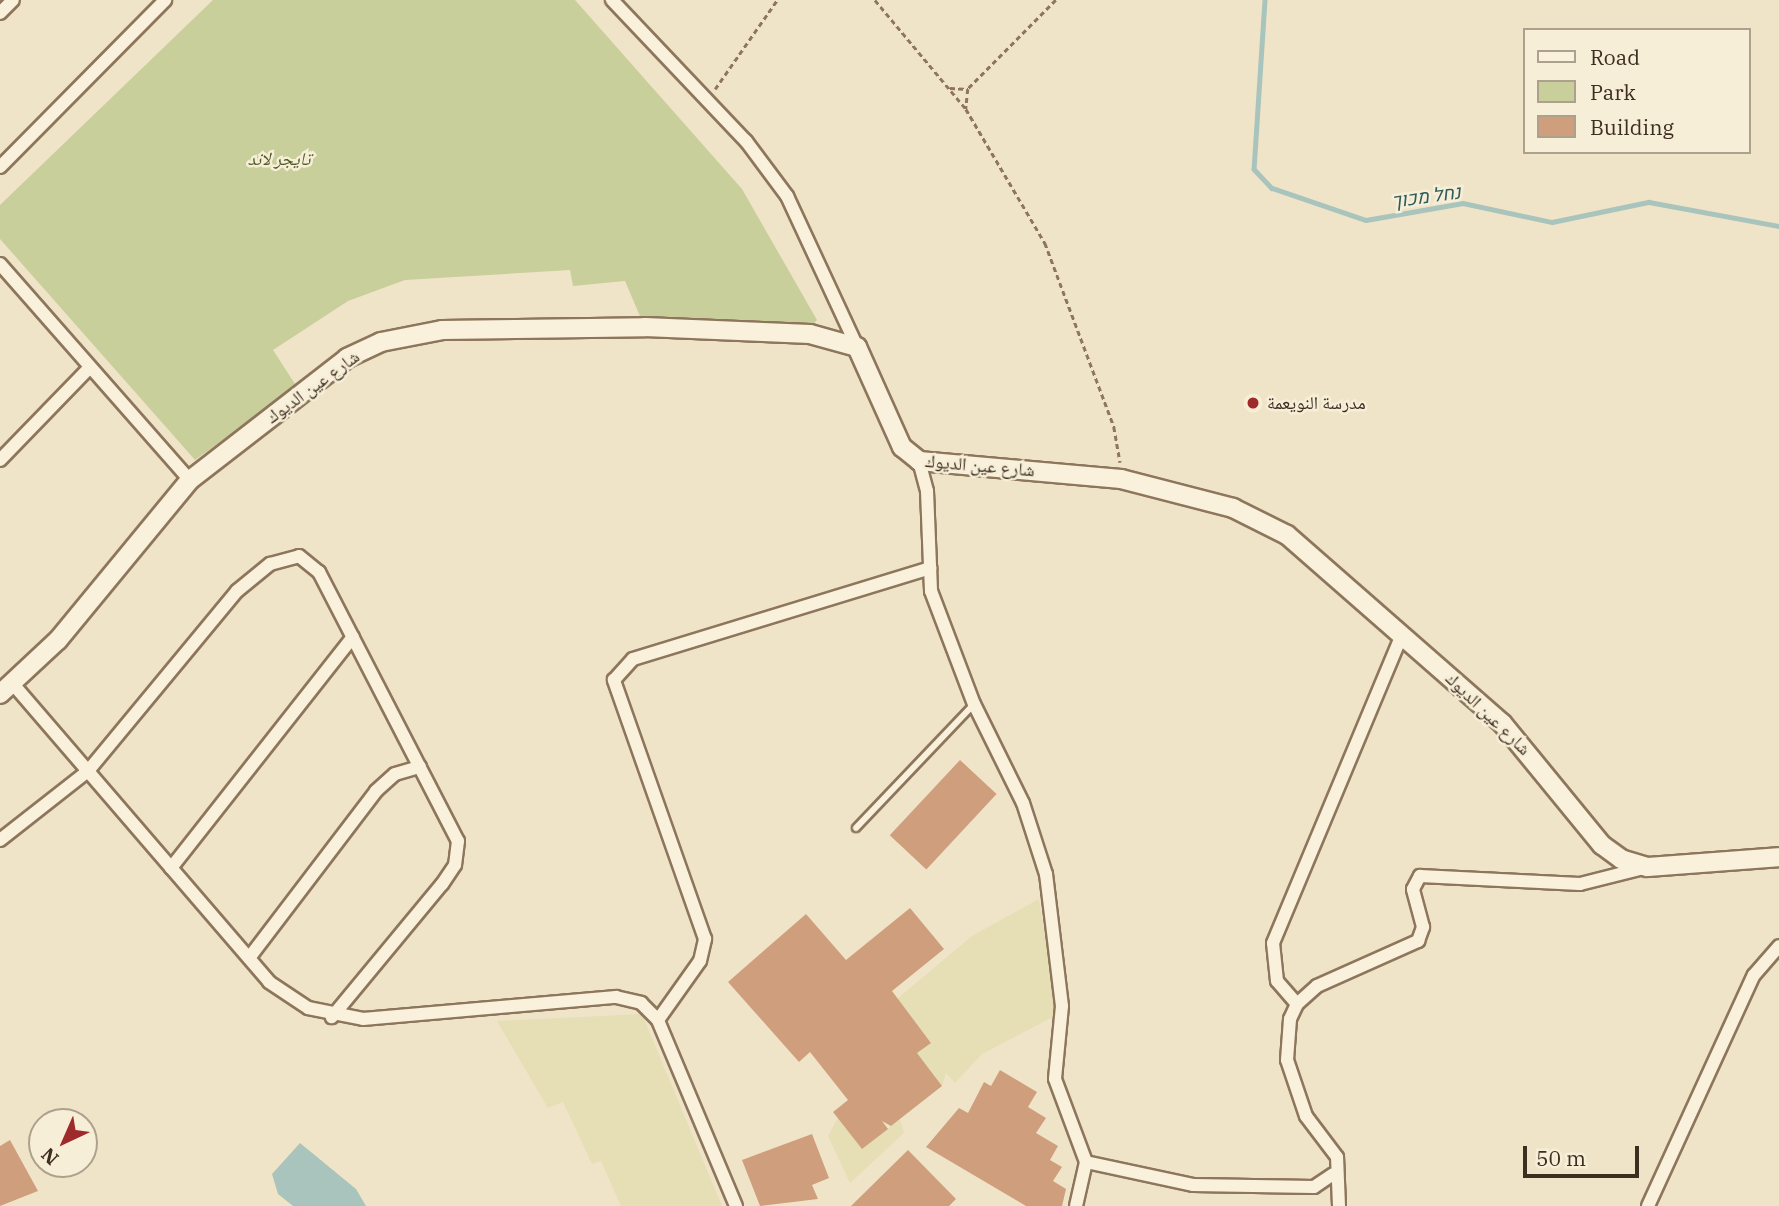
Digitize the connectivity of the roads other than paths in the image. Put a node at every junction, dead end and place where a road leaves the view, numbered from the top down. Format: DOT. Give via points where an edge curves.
graph roads {
  1 [pos="13,0"];
  2 [pos="165,0"];
  3 [pos="612,0"];
  4 [pos="0,13"];
  5 [pos="0,167"];
  6 [pos="0,264"];
  7 [pos="858,347"];
  8 [pos="90,367"];
  9 [pos="0,460"];
  10 [pos="919,461"];
  11 [pos="190,480"];
  12 [pos="930,568"];
  13 [pos="1402,635"];
  14 [pos="353,637"];
  15 [pos="7,689"];
  16 [pos="974,704"];
  17 [pos="420,767"];
  18 [pos="88,771"];
  19 [pos="856,828"];
  20 [pos="0,840"];
  21 [pos="1779,857"];
  22 [pos="1647,867"];
  23 [pos="171,868"];
  24 [pos="1779,946"];
  25 [pos="249,958"];
  26 [pos="1297,1004"];
  27 [pos="332,1017"];
  28 [pos="658,1020"];
  29 [pos="1086,1162"];
  30 [pos="1333,1174"];
  31 [pos="736,1206"];
  32 [pos="1076,1206"];
  33 [pos="1339,1206"];
  34 [pos="1648,1206"];
  1 -- 4 [label="street"];
  2 -- 5 [label="street"];
  3 -- 7 [label="street" via="787,196"];
  6 -- 8 [label="street"];
  7 -- 10 [label="street, شارع عين الديوك" via="902,447"];
  7 -- 11 [label="street, شارع عين الديوك" via="825,335 713,328 403,335 347,358"];
  8 -- 9 [label="street"];
  8 -- 11 [label="street"];
  10 -- 12 [label="street" via="928,491"];
  10 -- 13 [label="street, شارع عين الديوك" via="1121,479 1259,517 1304,546"];
  11 -- 15 [label="street, شارع عين الديوك" via="100,592"];
  12 -- 16 [label="street" via="940,619"];
  12 -- 28 [label="street" via="747,621 633,659 618,671 621,712 705,939 700,961"];
  13 -- 22 [label="street, شارع عين الديوك" via="1502,723 1602,845"];
  13 -- 26 [label="street" via="1273,943 1277,981"];
  14 -- 17 [label="street"];
  14 -- 18 [label="street" via="311,563 299,556 270,564 237,591"];
  14 -- 23 [label="street"];
  15 -- 18 [label="street"];
  16 -- 19 [label="lane"];
  16 -- 29 [label="street" via="1023,803 1046,874 1062,1006 1055,1079"];
  17 -- 25 [label="street" via="395,774 376,791"];
  17 -- 27 [label="street" via="458,841 455,865"];
  18 -- 20 [label="street"];
  18 -- 23 [label="street"];
  21 -- 22 [label="street"];
  22 -- 26 [label="street" via="1580,884 1420,876 1413,889 1423,927 1418,941 1317,986"];
  23 -- 25 [label="street"];
  24 -- 34 [label="street" via="1754,975"];
  25 -- 27 [label="street" via="269,982"];
  26 -- 30 [label="street" via="1288,1029 1290,1071 1306,1116 1337,1157"];
  27 -- 28 [label="street" via="616,998 642,1003"];
  28 -- 31 [label="street"];
  29 -- 30 [label="street" via="1193,1185 1314,1187"];
  29 -- 32 [label="street"];
  30 -- 33 [label="street"];
}
